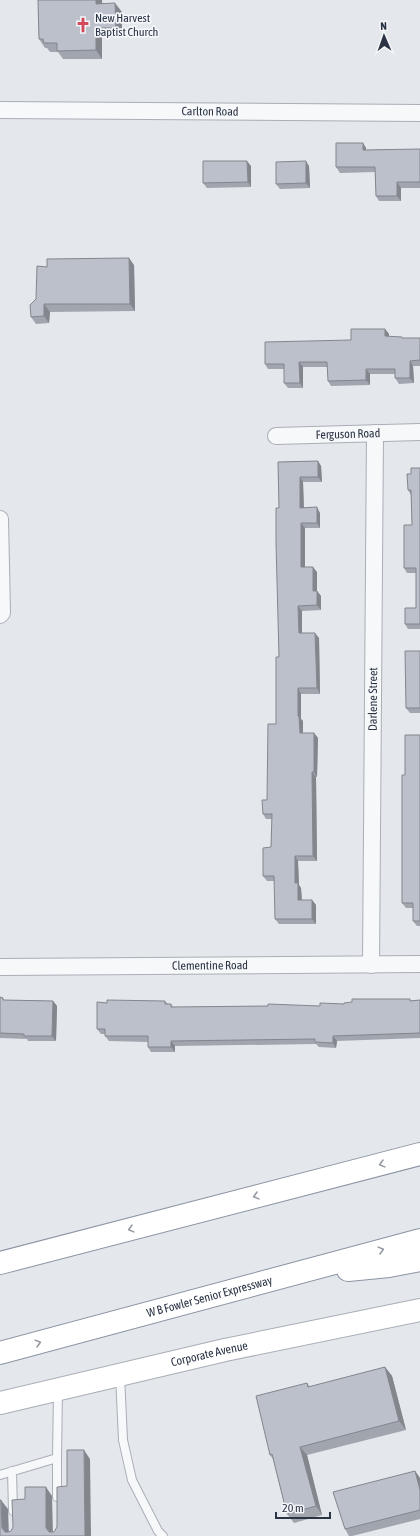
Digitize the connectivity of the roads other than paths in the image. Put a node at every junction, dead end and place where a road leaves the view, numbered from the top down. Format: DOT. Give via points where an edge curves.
graph roads {
  1 [pos="0,110"];
  2 [pos="420,113"];
  3 [pos="420,432"];
  4 [pos="375,433"];
  5 [pos="276,436"];
  6 [pos="0,519"];
  7 [pos="1,614"];
  8 [pos="420,964"];
  9 [pos="371,965"];
  10 [pos="0,967"];
  11 [pos="420,1154"];
  12 [pos="420,1240"];
  13 [pos="420,1260"];
  14 [pos="0,1263"];
  15 [pos="289,1274"];
  16 [pos="420,1310"];
  17 [pos="0,1353"];
  18 [pos="120,1374"];
  19 [pos="58,1388"];
  20 [pos="0,1403"];
  21 [pos="57,1458"];
  22 [pos="12,1471"];
  23 [pos="0,1475"];
  24 [pos="58,1505"];
  25 [pos="13,1522"];
  26 [pos="163,1536"];
  1 -- 2 [label="street, Carlton Road"];
  3 -- 4 [label="street, Ferguson Road"];
  4 -- 5 [label="street, Ferguson Road"];
  4 -- 9 [label="street, Darlene Street"];
  6 -- 7 [label="street"];
  8 -- 9 [label="street, Clementine Road"];
  9 -- 10 [label="street, Clementine Road"];
  11 -- 14 [label="main road, one-way"];
  15 -- 12 [label="main road, W B Fowler Senior Expressway, one-way"];
  13 -- 15 [label="main road" via="388,1266"];
  17 -- 15 [label="main road, W B Fowler Senior Expressway, one-way"];
  16 -- 18 [label="main road, Corporate Avenue"];
  18 -- 19 [label="main road, Corporate Avenue"];
  18 -- 26 [label="lane" via="123,1440 132,1480"];
  19 -- 20 [label="main road, Corporate Avenue"];
  19 -- 21 [label="lane"];
  21 -- 22 [label="lane"];
  21 -- 24 [label="lane"];
  22 -- 23 [label="lane"];
  22 -- 25 [label="lane"];
}
